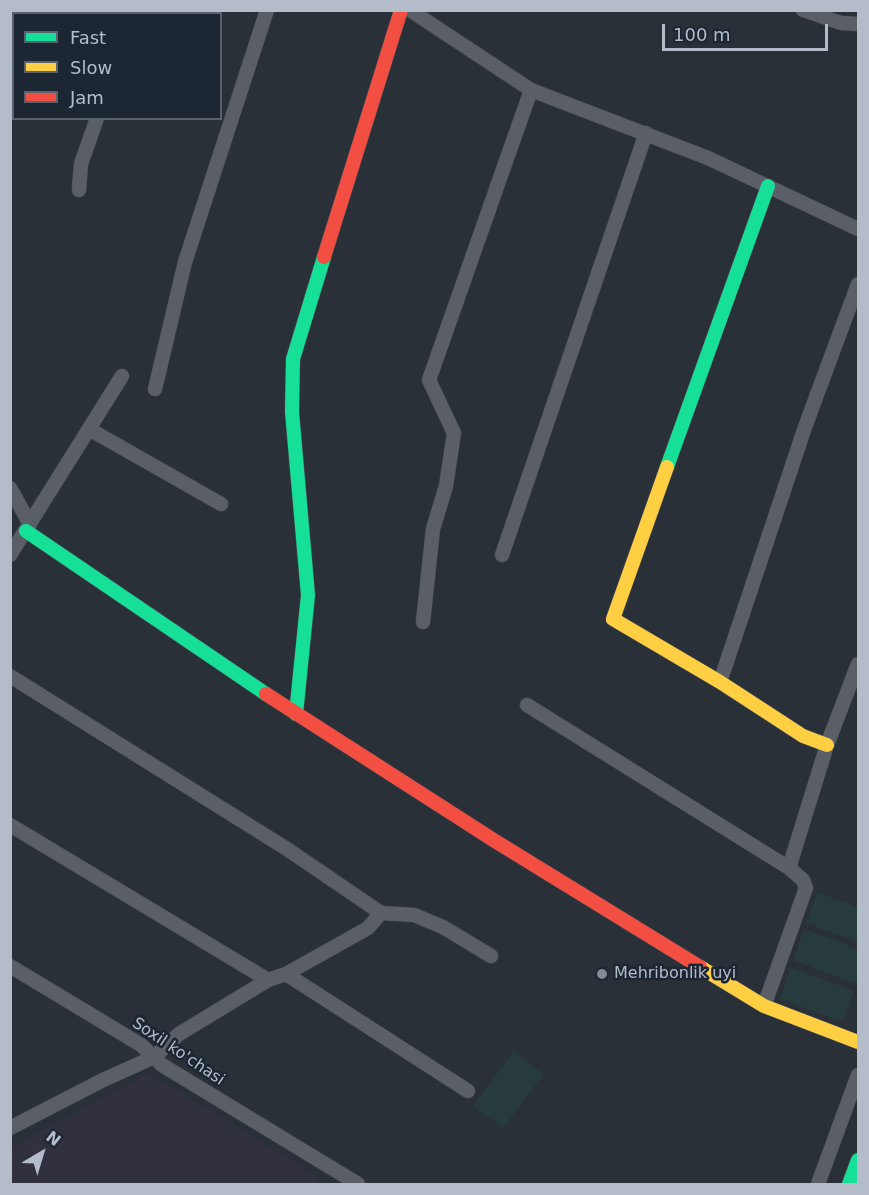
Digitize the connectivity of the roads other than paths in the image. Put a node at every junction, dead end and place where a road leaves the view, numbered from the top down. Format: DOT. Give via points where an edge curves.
graph roads {
  1 [pos="267,10"];
  2 [pos="401,10"];
  3 [pos="410,10"];
  4 [pos="803,10"];
  5 [pos="858,24"];
  6 [pos="531,90"];
  7 [pos="96,120"];
  8 [pos="646,133"];
  9 [pos="768,186"];
  10 [pos="79,190"];
  11 [pos="858,229"];
  12 [pos="858,284"];
  13 [pos="122,376"];
  14 [pos="155,390"];
  15 [pos="89,429"];
  16 [pos="10,488"];
  17 [pos="221,504"];
  18 [pos="28,528"];
  19 [pos="10,555"];
  20 [pos="502,555"];
  21 [pos="423,622"];
  22 [pos="858,664"];
  23 [pos="10,676"];
  24 [pos="720,682"];
  25 [pos="527,705"];
  26 [pos="296,714"];
  27 [pos="827,745"];
  28 [pos="10,825"];
  29 [pos="789,868"];
  30 [pos="381,913"];
  31 [pos="491,956"];
  32 [pos="10,966"];
  33 [pos="286,974"];
  34 [pos="268,980"];
  35 [pos="764,1006"];
  36 [pos="858,1042"];
  37 [pos="154,1057"];
  38 [pos="858,1075"];
  39 [pos="468,1090"];
  40 [pos="10,1128"];
  41 [pos="858,1160"];
  42 [pos="358,1185"];
  43 [pos="818,1185"];
  44 [pos="849,1185"];
  1 -- 14 [label="street" via="185,262"];
  2 -- 26 [label="main road" via="293,359 292,412 308,595"];
  3 -- 6 [label="street"];
  4 -- 5 [label="street" via="841,23"];
  6 -- 8 [label="street"];
  6 -- 21 [label="street" via="429,380 454,434 434,529"];
  7 -- 10 [label="street" via="81,164"];
  8 -- 9 [label="street"];
  8 -- 20 [label="street"];
  9 -- 11 [label="street"];
  9 -- 24 [label="main road" via="613,619"];
  12 -- 24 [label="street"];
  13 -- 15 [label="street"];
  15 -- 17 [label="street"];
  15 -- 18 [label="street"];
  16 -- 18 [label="street"];
  18 -- 19 [label="street"];
  18 -- 26 [label="main road"];
  22 -- 27 [label="street"];
  23 -- 30 [label="street" via="287,849"];
  24 -- 27 [label="main road" via="803,736"];
  25 -- 29 [label="street"];
  26 -- 35 [label="main road"];
  27 -- 29 [label="street"];
  28 -- 34 [label="street"];
  29 -- 35 [label="street" via="806,888"];
  30 -- 31 [label="street" via="414,915 443,927"];
  30 -- 33 [label="street" via="368,928"];
  32 -- 37 [label="street, Soxil ko'chasi" via="141,1045"];
  33 -- 34 [label="street"];
  33 -- 39 [label="street"];
  34 -- 37 [label="street" via="179,1034"];
  35 -- 36 [label="main road"];
  37 -- 40 [label="street"];
  37 -- 42 [label="street, Soxil ko'chasi"];
  38 -- 43 [label="street"];
  41 -- 44 [label="main road"];
}
